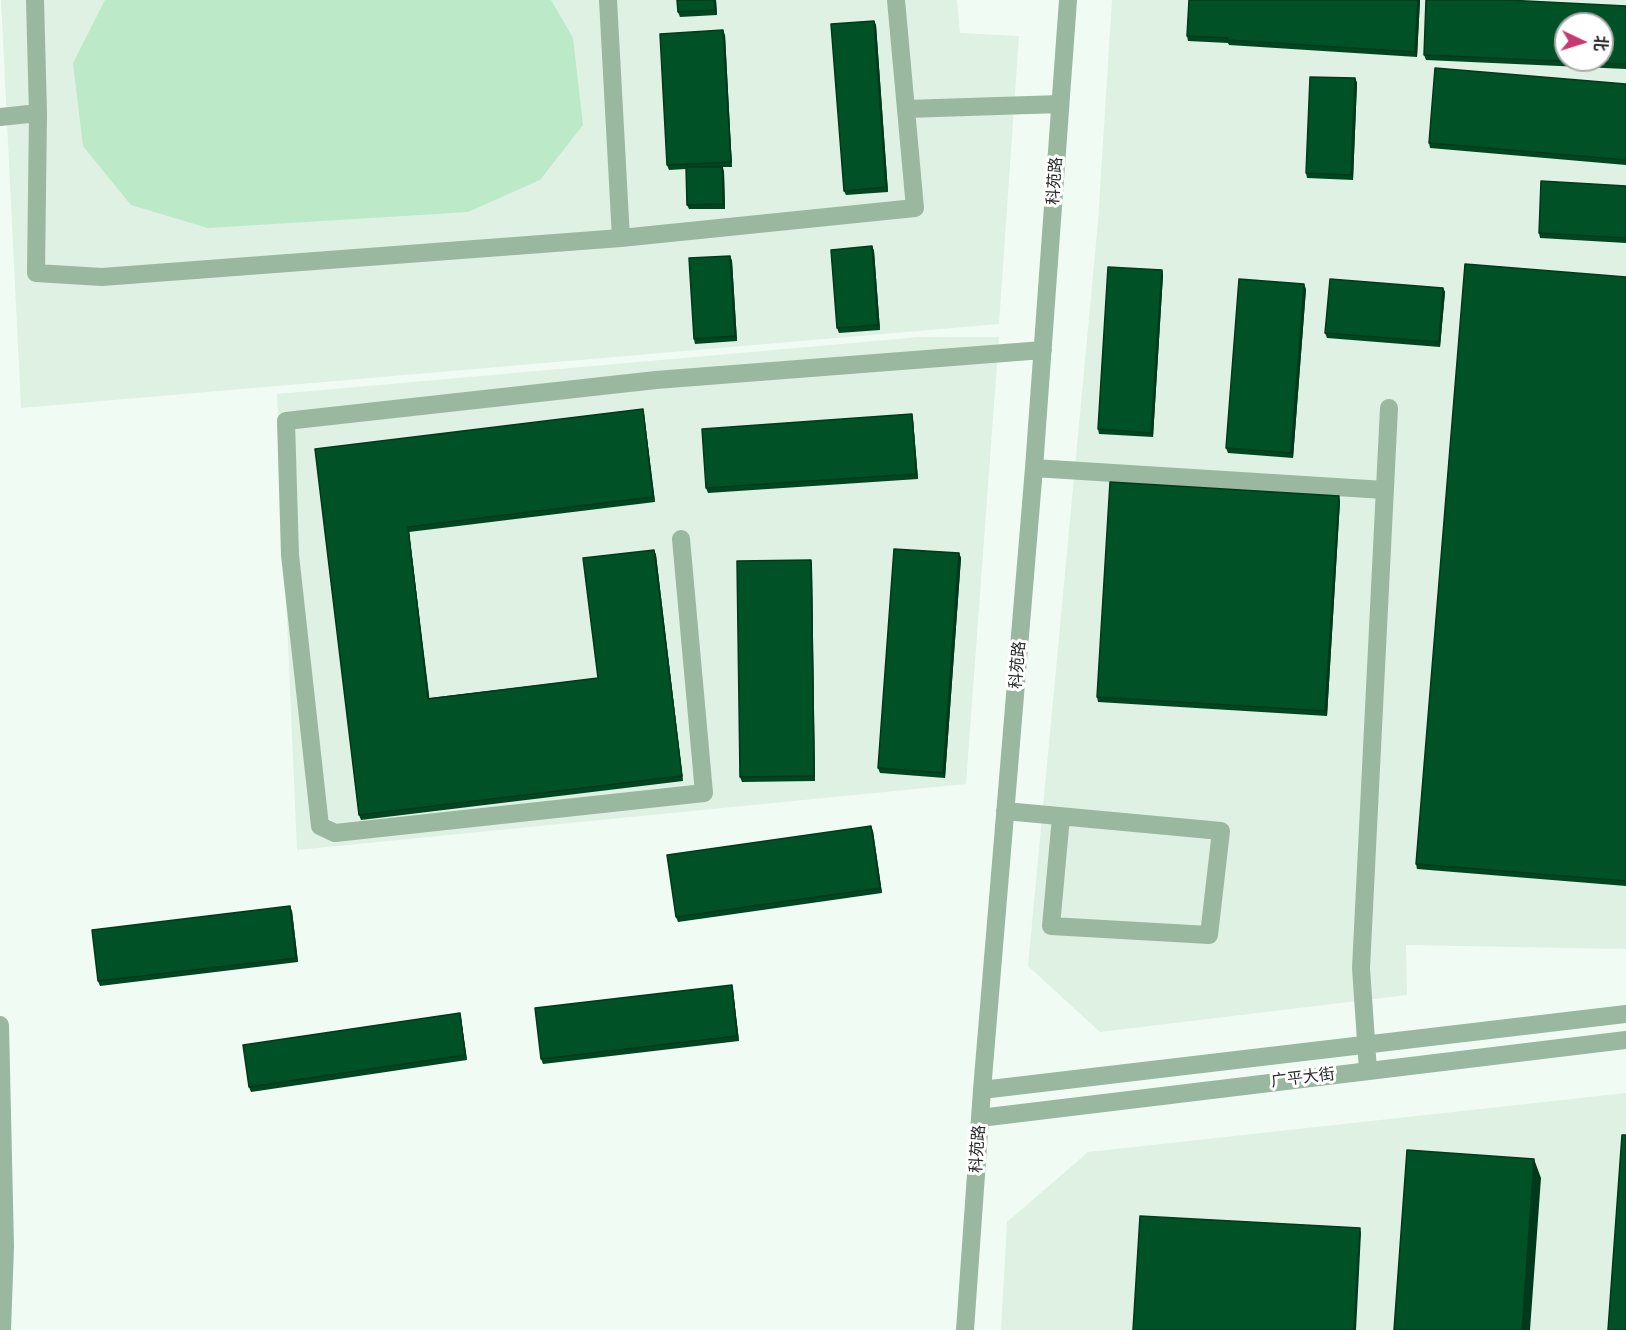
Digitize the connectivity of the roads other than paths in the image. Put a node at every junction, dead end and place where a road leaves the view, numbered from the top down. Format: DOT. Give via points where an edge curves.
graph roads {
  1 [pos="35,0"];
  2 [pos="608,0"];
  3 [pos="896,0"];
  4 [pos="1068,0"];
  5 [pos="1060,104"];
  6 [pos="906,110"];
  7 [pos="38,113"];
  8 [pos="0,117"];
  9 [pos="621,238"];
  10 [pos="1043,350"];
  11 [pos="1389,408"];
  12 [pos="1034,468"];
  13 [pos="1384,490"];
  14 [pos="681,539"];
  15 [pos="1005,811"];
  16 [pos="1061,817"];
  17 [pos="1626,1014"];
  18 [pos="0,1024"];
  19 [pos="1626,1040"];
  20 [pos="1365,1045"];
  21 [pos="1368,1070"];
  22 [pos="982,1090"];
  23 [pos="980,1118"];
  24 [pos="2,1200"];
  25 [pos="2,1247"];
  26 [pos="2,1330"];
  27 [pos="965,1330"];
  1 -- 7 [label="street"];
  2 -- 9 [label="street"];
  3 -- 6 [label="street"];
  4 -- 5 [label="street, 科苑路"];
  5 -- 6 [label="street"];
  5 -- 10 [label="street, 科苑路"];
  6 -- 9 [label="street" via="915,208"];
  7 -- 8 [label="street"];
  7 -- 9 [label="street" via="36,273 102,277"];
  10 -- 12 [label="street, 科苑路"];
  10 -- 14 [label="street" via="657,380 286,421 290,555 320,826 335,832 704,793"];
  11 -- 13 [label="street"];
  12 -- 13 [label="street"];
  12 -- 15 [label="street, 科苑路"];
  13 -- 20 [label="street" via="1361,968"];
  15 -- 16 [label="street"];
  15 -- 22 [label="street, 科苑路"];
  16 -- 16 [label="street" via="1221,831 1209,935 1051,926"];
  17 -- 20 [label="street, 广平大街"];
  18 -- 24 [label="street"];
  19 -- 21 [label="street, 广平大街"];
  20 -- 21 [label="street"];
  20 -- 22 [label="street, 广平大街"];
  21 -- 23 [label="street, 广平大街"];
  22 -- 23 [label="street, 科苑路"];
  23 -- 27 [label="street, 科苑路"];
  24 -- 25 [label="street"];
  25 -- 26 [label="street"];
}
